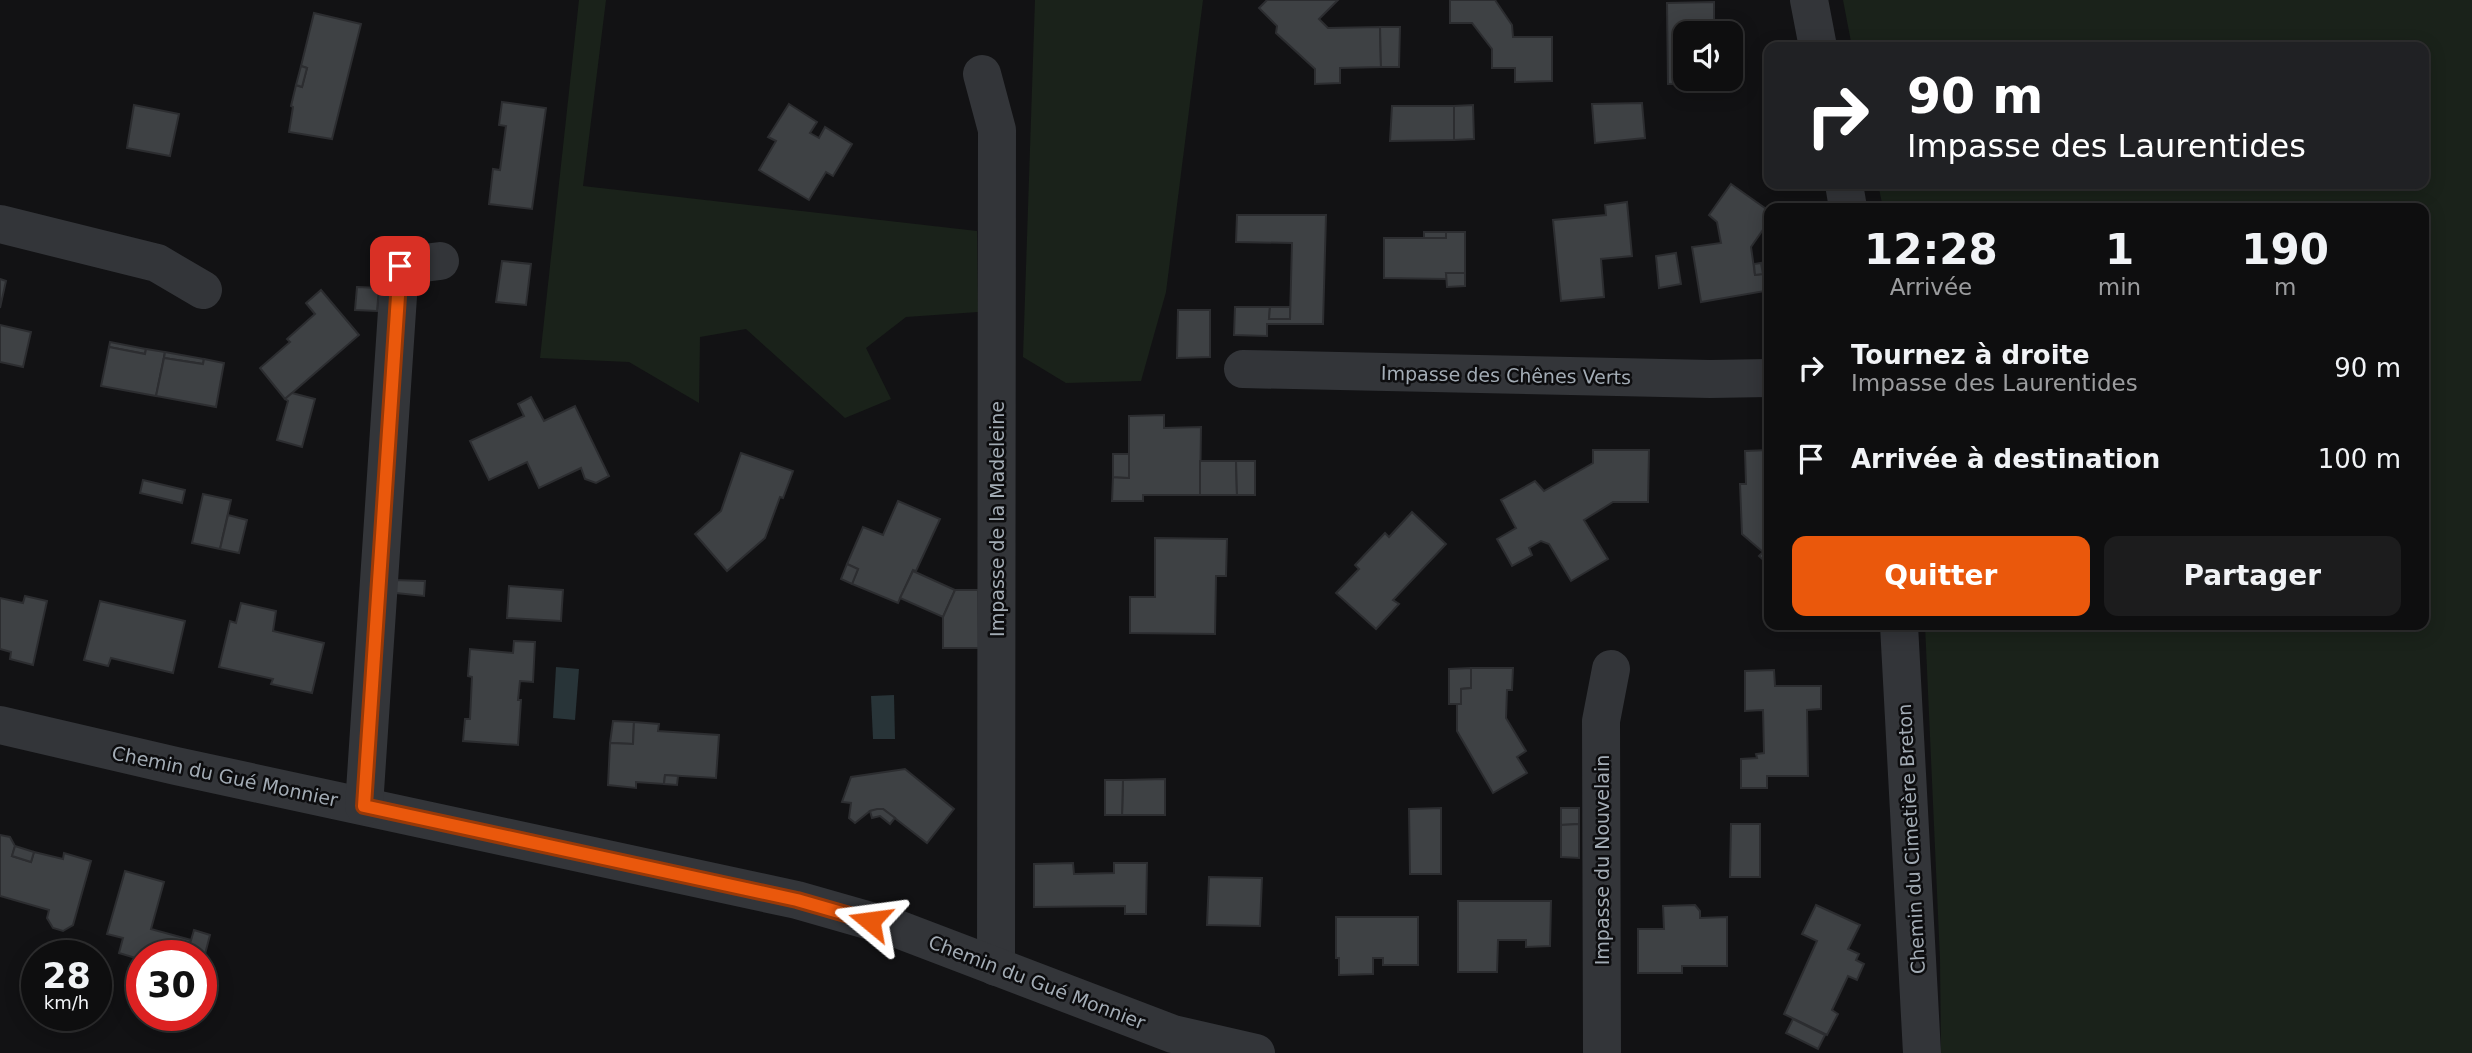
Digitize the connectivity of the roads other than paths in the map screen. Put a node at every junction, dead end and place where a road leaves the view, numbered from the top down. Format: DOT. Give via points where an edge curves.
graph roads {
  1 [pos="1809,0"];
  2 [pos="1817,42"];
  3 [pos="982,75"];
  4 [pos="0,224"];
  5 [pos="440,261"];
  6 [pos="203,290"];
  7 [pos="1243,369"];
  8 [pos="1764,378"];
  9 [pos="1899,630"];
  10 [pos="1611,668"];
  11 [pos="0,725"];
  12 [pos="364,806"];
  13 [pos="996,967"];
  14 [pos="1256,1053"];
  15 [pos="1602,1053"];
  16 [pos="1922,1053"];
  1 -- 2 [label="street"];
  3 -- 13 [label="street, Impasse de la Madeleine" via="997,130"];
  4 -- 6 [label="street" via="157,263"];
  5 -- 12 [label="street" via="400,266"];
  7 -- 8 [label="street, Impasse des Chênes Verts"];
  9 -- 16 [label="street, Chemin du Cimetière Breton"];
  10 -- 15 [label="street, Impasse du Nouvelain" via="1601,721"];
  11 -- 12 [label="street, Chemin du Gué Monnier"];
  12 -- 13 [label="street, Chemin du Gué Monnier" via="797,900 895,928"];
  13 -- 14 [label="street, Chemin du Gué Monnier" via="1173,1034"];
}
